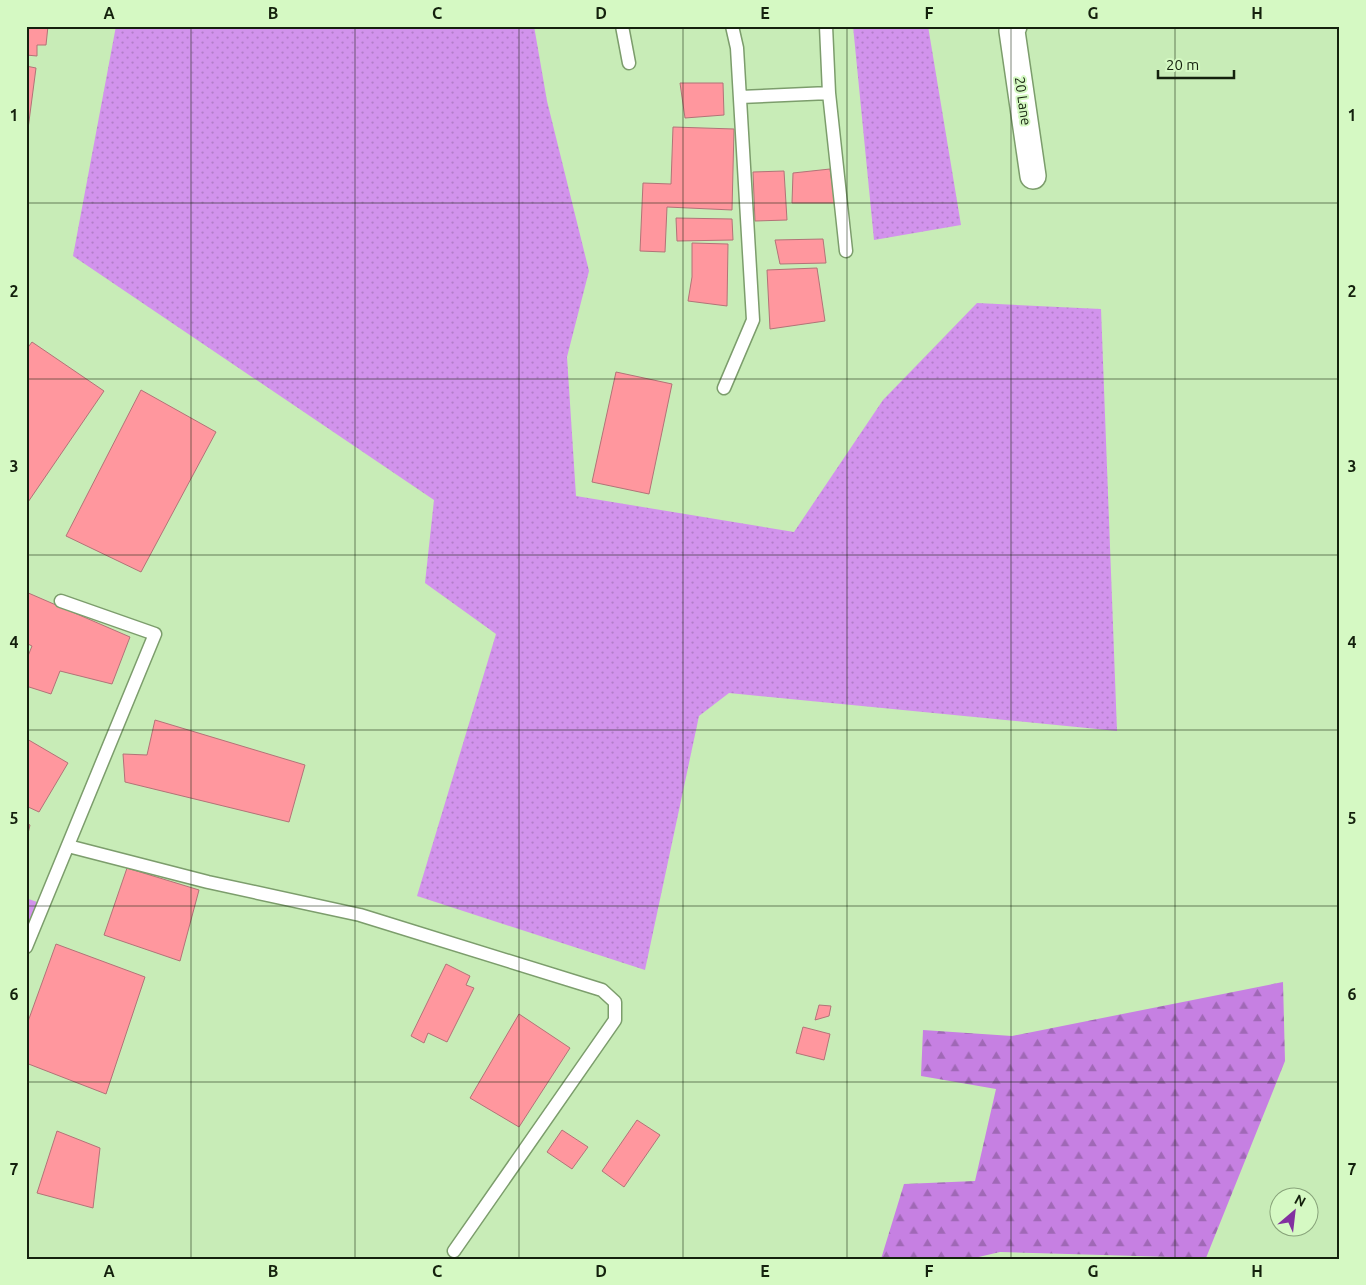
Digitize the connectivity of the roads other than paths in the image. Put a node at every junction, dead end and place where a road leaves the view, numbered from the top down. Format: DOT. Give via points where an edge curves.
graph roads {
  1 [pos="622,26"];
  2 [pos="732,26"];
  3 [pos="826,26"];
  4 [pos="1014,26"];
  5 [pos="629,63"];
  6 [pos="829,92"];
  7 [pos="740,97"];
  8 [pos="1033,176"];
  9 [pos="846,251"];
  10 [pos="724,388"];
  11 [pos="61,601"];
  12 [pos="68,846"];
  13 [pos="32,918"];
  14 [pos="26,947"];
  15 [pos="454,1251"];
  1 -- 5 [label="lane"];
  2 -- 7 [label="lane" via="737,48"];
  3 -- 6 [label="lane"];
  4 -- 8 [label="street, 20 Lane" via="1012,31"];
  6 -- 7 [label="lane"];
  6 -- 9 [label="lane"];
  7 -- 10 [label="lane" via="753,320"];
  11 -- 12 [label="lane" via="155,634"];
  12 -- 13 [label="lane"];
  12 -- 15 [label="lane" via="208,882 360,915 602,990 615,1002 615,1020"];
  13 -- 14 [label="lane"];
}
